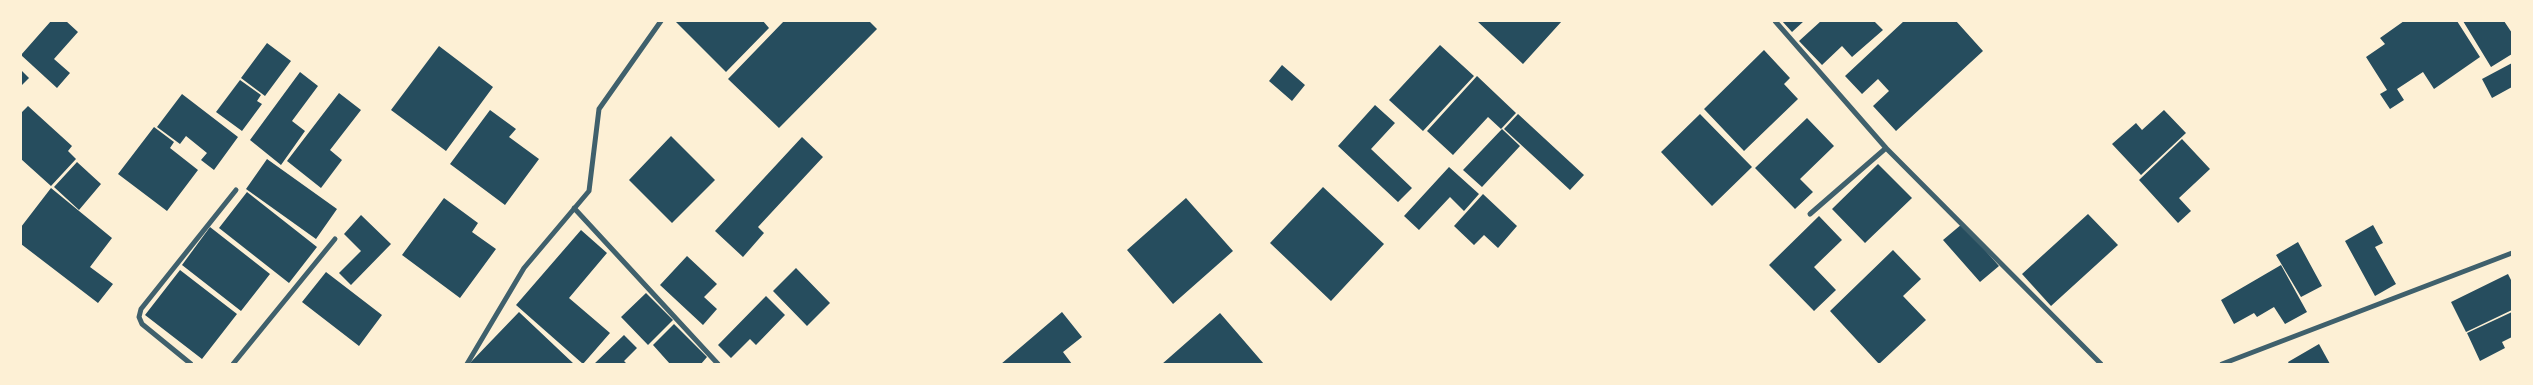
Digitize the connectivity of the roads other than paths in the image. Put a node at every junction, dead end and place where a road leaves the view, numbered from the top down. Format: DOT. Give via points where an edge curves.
graph roads {
  1 [pos="662,21"];
  2 [pos="1775,21"];
  3 [pos="1886,148"];
  4 [pos="236,190"];
  5 [pos="574,208"];
  6 [pos="1810,214"];
  7 [pos="335,239"];
  8 [pos="2512,253"];
  9 [pos="191,364"];
  10 [pos="233,364"];
  11 [pos="467,364"];
  12 [pos="718,364"];
  13 [pos="2101,364"];
  14 [pos="2222,364"];
  1 -- 5 [label="street" via="599,109 589,191"];
  2 -- 3 [label="street"];
  3 -- 6 [label="street"];
  3 -- 13 [label="street"];
  4 -- 9 [label="street" via="141,309 139,317 142,324"];
  5 -- 11 [label="street" via="524,268"];
  5 -- 12 [label="street"];
  7 -- 10 [label="street"];
  8 -- 14 [label="street"];
}
